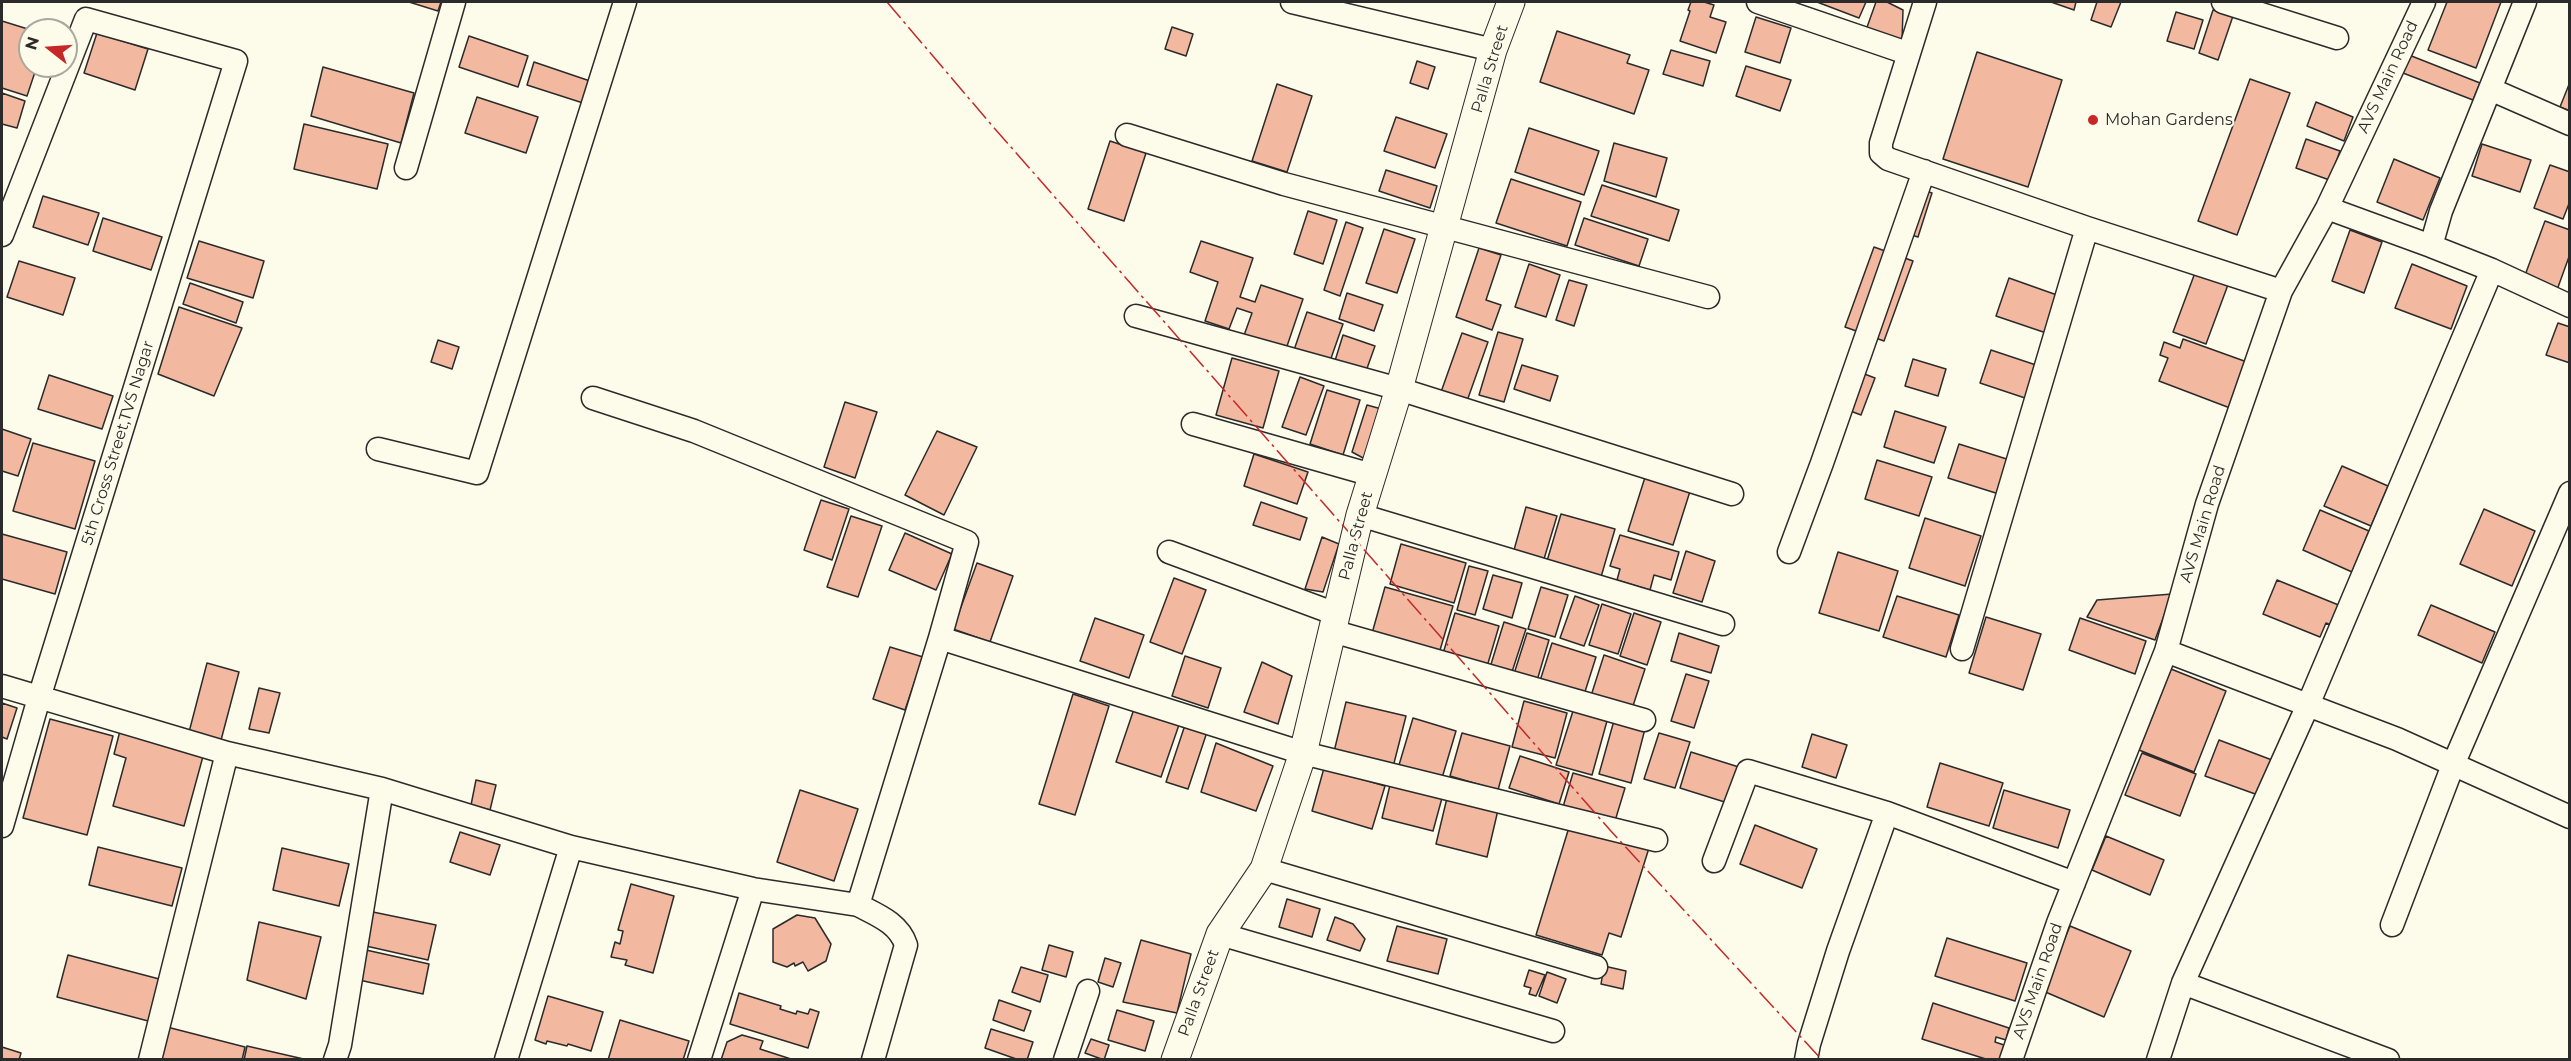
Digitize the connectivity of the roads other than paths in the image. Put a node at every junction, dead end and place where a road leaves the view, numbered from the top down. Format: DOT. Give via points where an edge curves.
graph roads {
  1 [pos="454,2"];
  2 [pos="625,2"];
  3 [pos="1292,2"];
  4 [pos="1511,2"];
  5 [pos="1758,2"];
  6 [pos="1925,2"];
  7 [pos="2223,2"];
  8 [pos="2424,2"];
  9 [pos="2525,2"];
  10 [pos="2337,38"];
  11 [pos="1493,50"];
  12 [pos="1907,53"];
  13 [pos="2490,89"];
  14 [pos="2570,124"];
  15 [pos="1127,135"];
  16 [pos="406,168"];
  17 [pos="1924,171"];
  18 [pos="2327,208"];
  19 [pos="1446,227"];
  20 [pos="2087,228"];
  21 [pos="2,235"];
  22 [pos="2432,246"];
  23 [pos="2492,270"];
  24 [pos="2281,291"];
  25 [pos="1708,297"];
  26 [pos="2570,306"];
  27 [pos="1136,316"];
  28 [pos="1399,389"];
  29 [pos="593,398"];
  30 [pos="1193,424"];
  31 [pos="378,449"];
  32 [pos="1372,475"];
  33 [pos="1732,494"];
  34 [pos="2570,494"];
  35 [pos="1360,515"];
  36 [pos="1170,552"];
  37 [pos="1789,552"];
  38 [pos="1334,622"];
  39 [pos="1723,624"];
  40 [pos="940,638"];
  41 [pos="1962,649"];
  42 [pos="2166,651"];
  43 [pos="2,686"];
  44 [pos="39,698"];
  45 [pos="2308,705"];
  46 [pos="1644,720"];
  47 [pos="227,753"];
  48 [pos="1303,753"];
  49 [pos="2453,765"];
  50 [pos="382,789"];
  51 [pos="1887,813"];
  52 [pos="2570,817"];
  53 [pos="2,826"];
  54 [pos="1656,840"];
  55 [pos="571,847"];
  56 [pos="1714,861"];
  57 [pos="1264,869"];
  58 [pos="2074,883"];
  59 [pos="753,890"];
  60 [pos="858,905"];
  61 [pos="2392,925"];
  62 [pos="1220,934"];
  63 [pos="1596,967"];
  64 [pos="2184,983"];
  65 [pos="1088,991"];
  66 [pos="1553,1031"];
  67 [pos="150,1059"];
  68 [pos="335,1059"];
  69 [pos="506,1059"];
  70 [pos="699,1059"];
  71 [pos="873,1059"];
  72 [pos="1065,1059"];
  73 [pos="1175,1059"];
  74 [pos="1806,1059"];
  75 [pos="2011,1059"];
  76 [pos="2158,1059"];
  77 [pos="2388,1059"];
  1 -- 16 [label="street"];
  2 -- 31 [label="street" via="477,473"];
  3 -- 11 [label="street"];
  4 -- 11 [label="street, Palla Street"];
  5 -- 12 [label="street"];
  6 -- 12 [label="street"];
  7 -- 10 [label="street"];
  8 -- 18 [label="street, AVS Main Road"];
  9 -- 13 [label="street"];
  11 -- 19 [label="street, Palla Street"];
  12 -- 17 [label="street" via="1881,153"];
  13 -- 14 [label="street"];
  13 -- 22 [label="street" via="2441,211"];
  15 -- 19 [label="street" via="1284,184"];
  17 -- 20 [label="street"];
  17 -- 37 [label="street"];
  18 -- 22 [label="street"];
  18 -- 24 [label="street, AVS Main Road"];
  19 -- 25 [label="street"];
  19 -- 28 [label="street, Palla Street"];
  20 -- 24 [label="street"];
  20 -- 41 [label="street"];
  21 -- 44 [label="street, 5th Cross Street,TVS Nagar" via="86,19 236,61"];
  22 -- 23 [label="street"];
  23 -- 26 [label="street"];
  23 -- 45 [label="street"];
  24 -- 42 [label="street, AVS Main Road" via="2207,504"];
  27 -- 28 [label="street"];
  28 -- 32 [label="street, Palla Street"];
  28 -- 33 [label="street"];
  29 -- 40 [label="street" via="694,431 967,542"];
  30 -- 32 [label="street"];
  32 -- 35 [label="street, Palla Street"];
  34 -- 49 [label="street"];
  35 -- 38 [label="street, Palla Street"];
  35 -- 39 [label="street"];
  36 -- 38 [label="street"];
  38 -- 46 [label="street"];
  38 -- 48 [label="street, Palla Street"];
  40 -- 48 [label="street"];
  40 -- 60 [label="street"];
  42 -- 45 [label="street"];
  42 -- 58 [label="street, AVS Main Road"];
  43 -- 44 [label="street"];
  44 -- 47 [label="street"];
  44 -- 53 [label="street, 5th Cross Street,TVS Nagar"];
  45 -- 49 [label="street"];
  45 -- 64 [label="street"];
  47 -- 50 [label="street"];
  47 -- 67 [label="street"];
  48 -- 54 [label="street"];
  48 -- 57 [label="street, Palla Street"];
  49 -- 52 [label="street"];
  49 -- 61 [label="street"];
  50 -- 55 [label="street"];
  50 -- 68 [label="street"];
  51 -- 56 [label="street" via="1748,771"];
  51 -- 58 [label="street"];
  51 -- 74 [label="street" via="1838,951"];
  55 -- 59 [label="street"];
  55 -- 69 [label="street"];
  57 -- 62 [label="street, Palla Street"];
  57 -- 63 [label="street"];
  58 -- 75 [label="street, AVS Main Road"];
  59 -- 60 [label="street"];
  59 -- 70 [label="street"];
  60 -- 71 [label="street" via="891,923 903,935 906,945"];
  62 -- 66 [label="street"];
  62 -- 73 [label="street, Palla Street"];
  64 -- 76 [label="street"];
  64 -- 77 [label="street"];
  65 -- 72 [label="street"];
}
